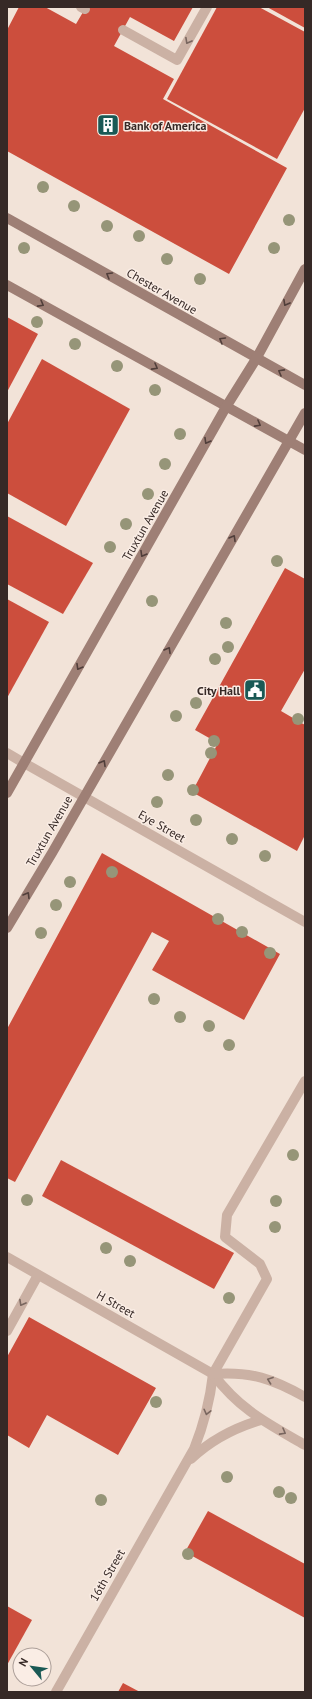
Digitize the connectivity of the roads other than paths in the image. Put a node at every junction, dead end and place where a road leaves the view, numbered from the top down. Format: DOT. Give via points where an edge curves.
graph roads {
  1 [pos="207,7"];
  2 [pos="123,30"];
  3 [pos="7,218"];
  4 [pos="305,269"];
  5 [pos="7,285"];
  6 [pos="256,359"];
  7 [pos="305,385"];
  8 [pos="226,407"];
  9 [pos="305,413"];
  10 [pos="289,442"];
  11 [pos="305,450"];
  12 [pos="7,753"];
  13 [pos="24,763"];
  14 [pos="7,793"];
  15 [pos="84,797"];
  16 [pos="305,922"];
  17 [pos="7,928"];
  18 [pos="305,1081"];
  19 [pos="7,1258"];
  20 [pos="38,1275"];
  21 [pos="7,1331"];
  22 [pos="213,1374"];
  23 [pos="305,1397"];
  24 [pos="261,1420"];
  25 [pos="305,1445"];
  26 [pos="182,1471"];
  27 [pos="56,1692"];
  1 -- 2 [label="street, one-way" via="177,60"];
  6 -- 3 [label="main road, Chester Avenue, one-way"];
  4 -- 6 [label="main road, Truxtun Avenue, one-way"];
  5 -- 8 [label="main road, one-way"];
  7 -- 6 [label="main road, Chester Avenue, one-way"];
  6 -- 8 [label="main road, Truxtun Avenue"];
  8 -- 10 [label="main road, one-way"];
  8 -- 13 [label="main road, Truxtun Avenue, one-way"];
  9 -- 10 [label="main road, Truxtun Avenue"];
  10 -- 11 [label="main road"];
  15 -- 10 [label="main road, Truxtun Avenue, one-way"];
  12 -- 13 [label="street, Eye Street"];
  13 -- 14 [label="main road, Truxtun Avenue"];
  13 -- 15 [label="street, Eye Street"];
  15 -- 16 [label="street, Eye Street"];
  17 -- 15 [label="main road, Truxtun Avenue, one-way"];
  18 -- 22 [label="street" via="227,1215 225,1237 260,1264 267,1279"];
  19 -- 20 [label="street, H Street"];
  20 -- 21 [label="street, one-way"];
  20 -- 22 [label="street, H Street"];
  23 -- 22 [label="street, one-way" via="266,1378 231,1372"];
  22 -- 24 [label="street, H Street" via="234,1399"];
  22 -- 26 [label="street, 16th Street, one-way" via="204,1426"];
  24 -- 25 [label="street, H Street, one-way"];
  24 -- 26 [label="street, 16th Street" via="239,1426 218,1437 192,1458"];
  26 -- 27 [label="street, 16th Street"];
}
